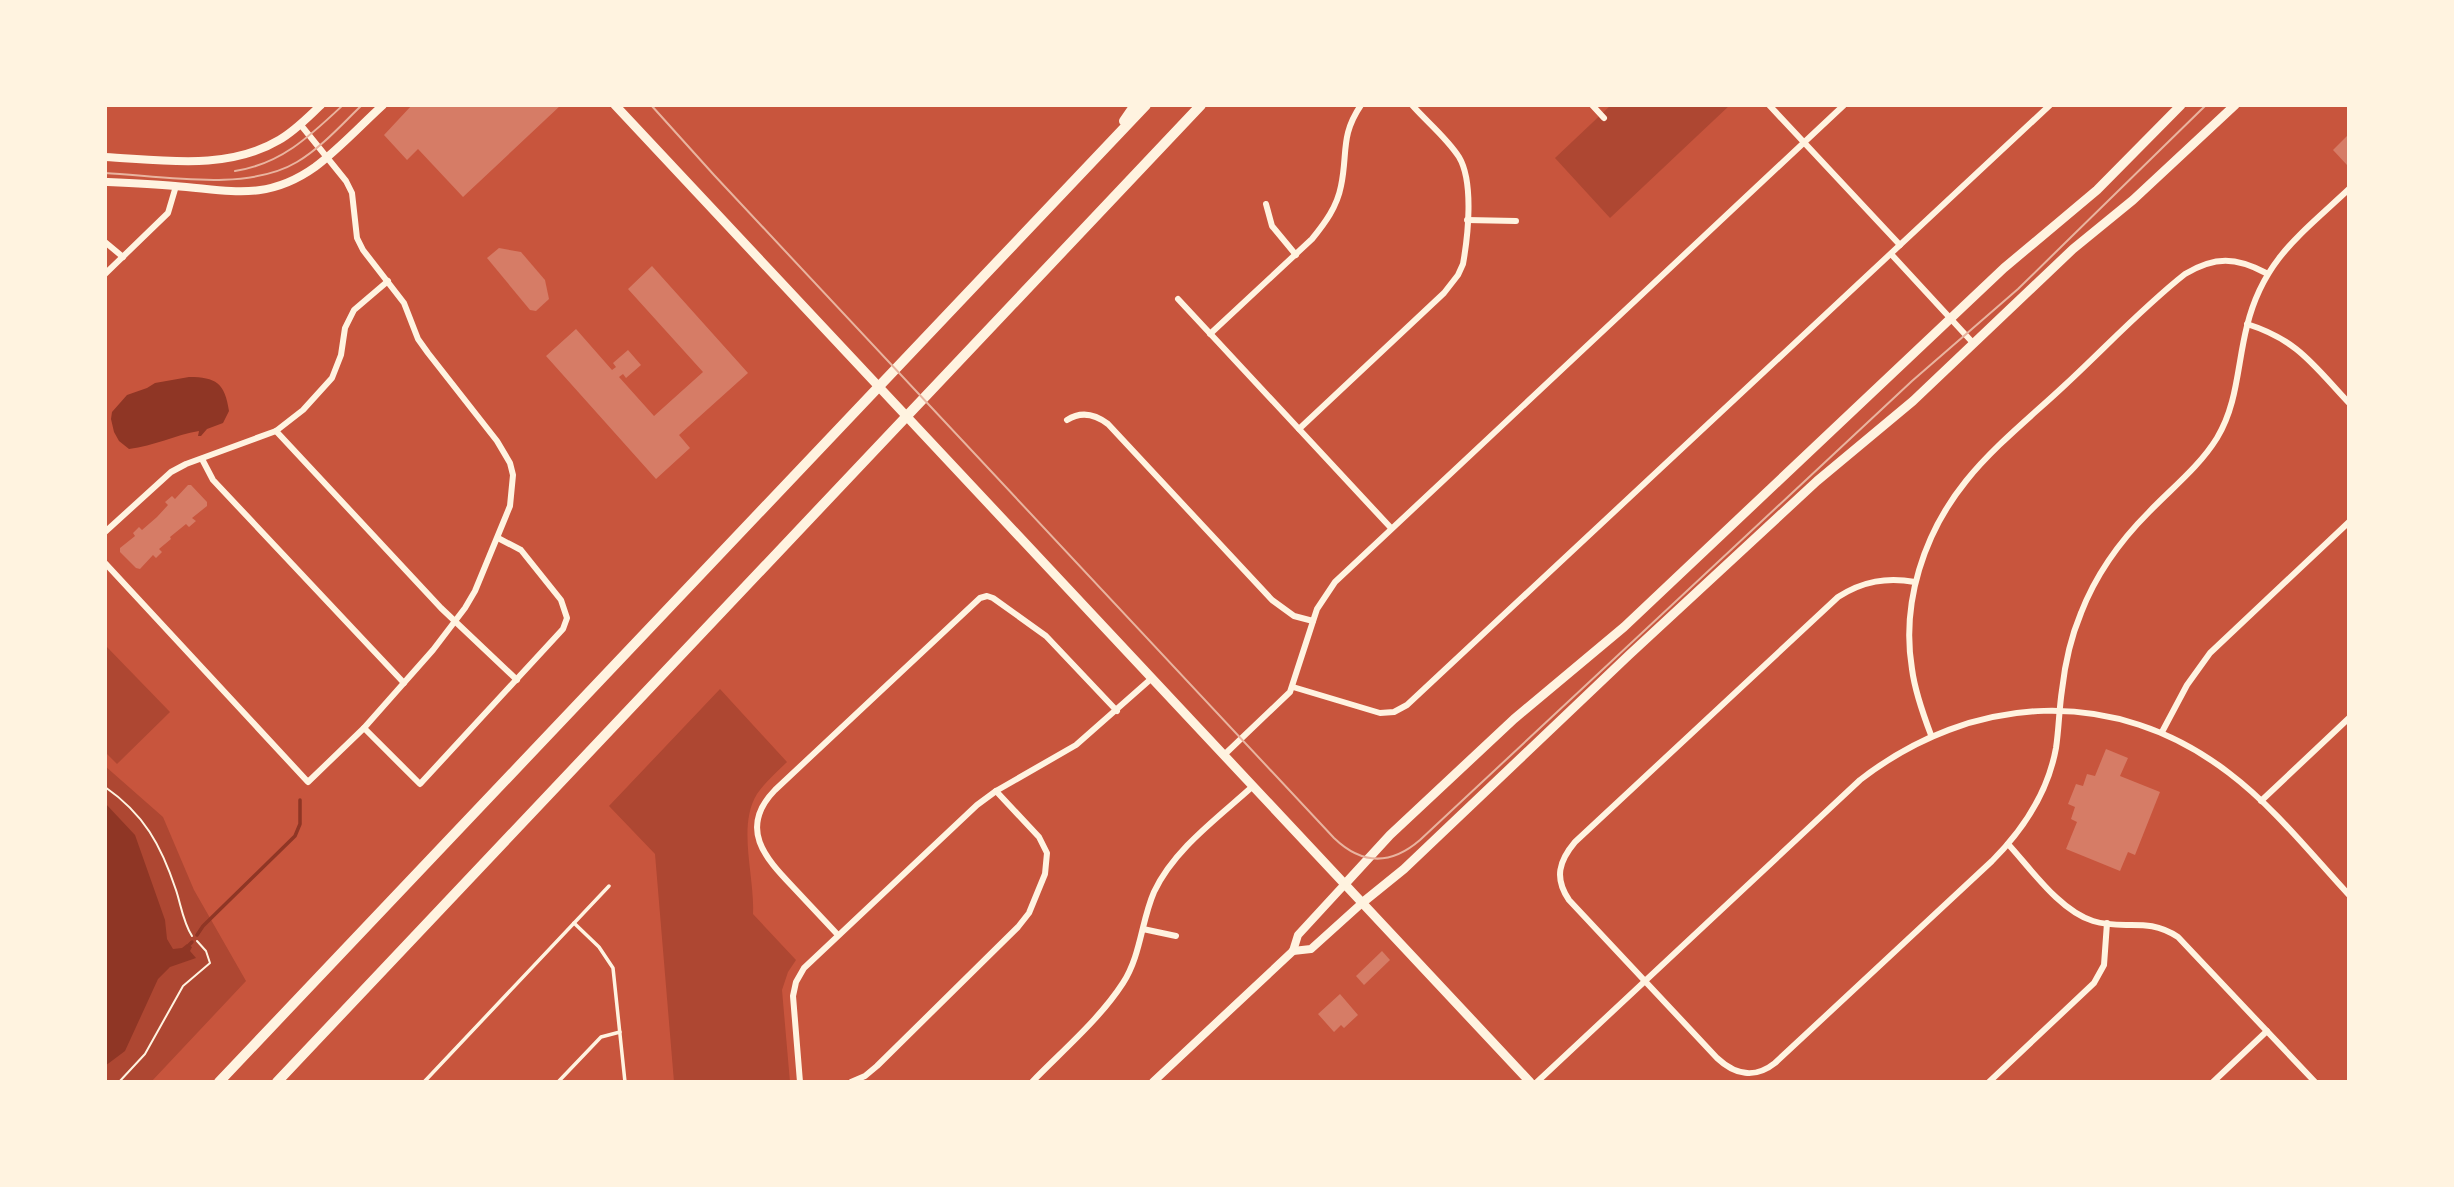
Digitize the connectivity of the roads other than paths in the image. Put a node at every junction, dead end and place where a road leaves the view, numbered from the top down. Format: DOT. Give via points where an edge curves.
graph roads {
  1 [pos="321,105"];
  2 [pos="383,105"];
  3 [pos="615,105"];
  4 [pos="1135,105"];
  5 [pos="1146,105"];
  6 [pos="1201,105"];
  7 [pos="1361,105"];
  8 [pos="1412,105"];
  9 [pos="1592,105"];
  10 [pos="1769,105"];
  11 [pos="1844,105"];
  12 [pos="2050,105"];
  13 [pos="2181,105"];
  14 [pos="2235,105"];
  15 [pos="1604,118"];
  16 [pos="300,124"];
  17 [pos="1804,142"];
  18 [pos="1105,149"];
  19 [pos="328,156"];
  20 [pos="105,157"];
  21 [pos="105,181"];
  22 [pos="176,186"];
  23 [pos="2349,189"];
  24 [pos="1266,204"];
  25 [pos="1466,220"];
  26 [pos="1516,221"];
  27 [pos="105,242"];
  28 [pos="1900,245"];
  29 [pos="1891,254"];
  30 [pos="1296,255"];
  31 [pos="123,257"];
  32 [pos="2266,273"];
  33 [pos="105,274"];
  34 [pos="388,281"];
  35 [pos="1178,299"];
  36 [pos="1951,319"];
  37 [pos="2247,324"];
  38 [pos="1210,334"];
  39 [pos="1974,344"];
  40 [pos="2349,403"];
  41 [pos="1067,420"];
  42 [pos="1299,429"];
  43 [pos="276,431"];
  44 [pos="202,459"];
  45 [pos="2349,522"];
  46 [pos="1391,528"];
  47 [pos="105,532"];
  48 [pos="498,538"];
  49 [pos="105,563"];
  50 [pos="1915,582"];
  51 [pos="1313,621"];
  52 [pos="455,622"];
  53 [pos="1152,678"];
  54 [pos="517,680"];
  55 [pos="404,682"];
  56 [pos="1293,687"];
  57 [pos="1117,711"];
  58 [pos="2060,711"];
  59 [pos="2349,718"];
  60 [pos="364,728"];
  61 [pos="2162,733"];
  62 [pos="1931,735"];
  63 [pos="1224,755"];
  64 [pos="1253,786"];
  65 [pos="996,791"];
  66 [pos="2260,801"];
  67 [pos="2008,844"];
  68 [pos="1345,884"];
  69 [pos="610,886"];
  70 [pos="2349,895"];
  71 [pos="1362,903"];
  72 [pos="574,923"];
  73 [pos="2107,923"];
  74 [pos="1143,929"];
  75 [pos="838,935"];
  76 [pos="1176,936"];
  77 [pos="1293,951"];
  78 [pos="1644,981"];
  79 [pos="2267,1031"];
  80 [pos="620,1032"];
  81 [pos="219,1082"];
  82 [pos="277,1082"];
  83 [pos="424,1082"];
  84 [pos="558,1082"];
  85 [pos="625,1082"];
  86 [pos="800,1082"];
  87 [pos="850,1082"];
  88 [pos="1032,1082"];
  89 [pos="1153,1082"];
  90 [pos="1530,1082"];
  91 [pos="1536,1082"];
  92 [pos="1989,1082"];
  93 [pos="2213,1082"];
  94 [pos="2315,1082"];
  1 -- 16 [label="street"];
  2 -- 19 [label="street"];
  3 -- 53 [label="main road"];
  4 -- 18 [label="highway"];
  5 -- 18 [label="highway"];
  6 -- 82 [label="highway"];
  7 -- 30 [label="street" via="1346,138 1337,201 1322,227"];
  8 -- 25 [label="street" via="1462,163 1468,186"];
  9 -- 15 [label="street"];
  10 -- 17 [label="street"];
  11 -- 17 [label="street"];
  12 -- 28 [label="street"];
  13 -- 36 [label="main road" via="2096,190"];
  14 -- 39 [label="main road"];
  16 -- 19 [label="street"];
  16 -- 20 [label="street" via="265,147 223,160"];
  17 -- 28 [label="street"];
  17 -- 46 [label="street"];
  18 -- 81 [label="highway"];
  19 -- 22 [label="street" via="293,180 258,191"];
  19 -- 34 [label="street" via="352,193 354,225 363,250"];
  21 -- 22 [label="street"];
  22 -- 31 [label="street" via="169,213"];
  23 -- 32 [label="street"];
  24 -- 30 [label="street" via="1272,226"];
  25 -- 26 [label="street"];
  25 -- 42 [label="street" via="1463,264 1452,284"];
  27 -- 31 [label="street"];
  28 -- 29 [label="street"];
  29 -- 36 [label="street"];
  29 -- 56 [label="street" via="1407,705 1380,713"];
  30 -- 38 [label="street"];
  31 -- 33 [label="street"];
  32 -- 37 [label="street"];
  32 -- 50 [label="street" via="2240,261 2223,260 2195,268 2177,280 1967,479 1939,520"];
  34 -- 43 [label="street" via="348,319 337,368 327,386"];
  34 -- 48 [label="street" via="404,303 418,339 510,463 513,493"];
  35 -- 38 [label="street"];
  36 -- 39 [label="street"];
  36 -- 68 [label="main road" via="1623,627 1505,727"];
  37 -- 40 [label="street" via="2295,347"];
  37 -- 58 [label="street" via="2237,387 2219,434 2196,466 2123,540 2089,594 2073,633"];
  38 -- 42 [label="street"];
  39 -- 71 [label="main road" via="1817,481 1404,869"];
  41 -- 51 [label="street" via="1087,415 1108,424 1272,600 1294,616"];
  42 -- 46 [label="street"];
  43 -- 44 [label="street"];
  43 -- 52 [label="street"];
  44 -- 47 [label="street" via="171,472"];
  44 -- 55 [label="street" via="213,480"];
  45 -- 61 [label="street" via="2210,653"];
  46 -- 51 [label="street" via="1335,582"];
  48 -- 52 [label="street"];
  48 -- 54 [label="street" via="525,554 562,600 567,618 559,634"];
  49 -- 60 [label="street" via="308,782"];
  50 -- 62 [label="street" via="1911,666"];
  50 -- 78 [label="street" via="1873,581 1839,597 1566,854 1560,884 1569,900"];
  51 -- 56 [label="street"];
  52 -- 54 [label="street"];
  52 -- 55 [label="street"];
  53 -- 57 [label="street"];
  53 -- 63 [label="main road"];
  54 -- 60 [label="street" via="419,783"];
  55 -- 60 [label="street"];
  56 -- 63 [label="street"];
  57 -- 65 [label="street" via="1076,745"];
  57 -- 75 [label="street" via="1046,636 987,596 980,598 762,807 757,832 766,856"];
  58 -- 61 [label="street" via="2123,720"];
  58 -- 62 [label="street" via="2000,715"];
  58 -- 67 [label="street" via="2046,780 2031,813"];
  59 -- 66 [label="street"];
  61 -- 66 [label="street" via="2216,763"];
  62 -- 78 [label="street" via="1860,780"];
  63 -- 64 [label="main road"];
  64 -- 68 [label="main road"];
  64 -- 74 [label="street" via="1175,860 1154,893"];
  65 -- 75 [label="street"];
  65 -- 87 [label="street" via="1045,847 1046,870 1032,907 1018,927 877,1066"];
  66 -- 70 [label="street"];
  67 -- 73 [label="street" via="2072,911"];
  67 -- 78 [label="street" via="1763,1071 1741,1073 1724,1065"];
  68 -- 71 [label="main road"];
  68 -- 77 [label="street" via="1298,934"];
  69 -- 72 [label="lane"];
  71 -- 77 [label="street" via="1311,949"];
  71 -- 90 [label="main road"];
  72 -- 80 [label="lane" via="613,968"];
  72 -- 83 [label="lane"];
  73 -- 79 [label="street" via="2145,924 2178,937"];
  73 -- 92 [label="street" via="2104,965 2094,983"];
  74 -- 76 [label="street"];
  74 -- 88 [label="street" via="1135,959 1118,991"];
  75 -- 86 [label="street" via="804,968 794,989"];
  77 -- 89 [label="street"];
  78 -- 91 [label="street"];
  79 -- 93 [label="street"];
  79 -- 94 [label="street"];
  80 -- 84 [label="lane" via="601,1037"];
  80 -- 85 [label="lane"];
}
